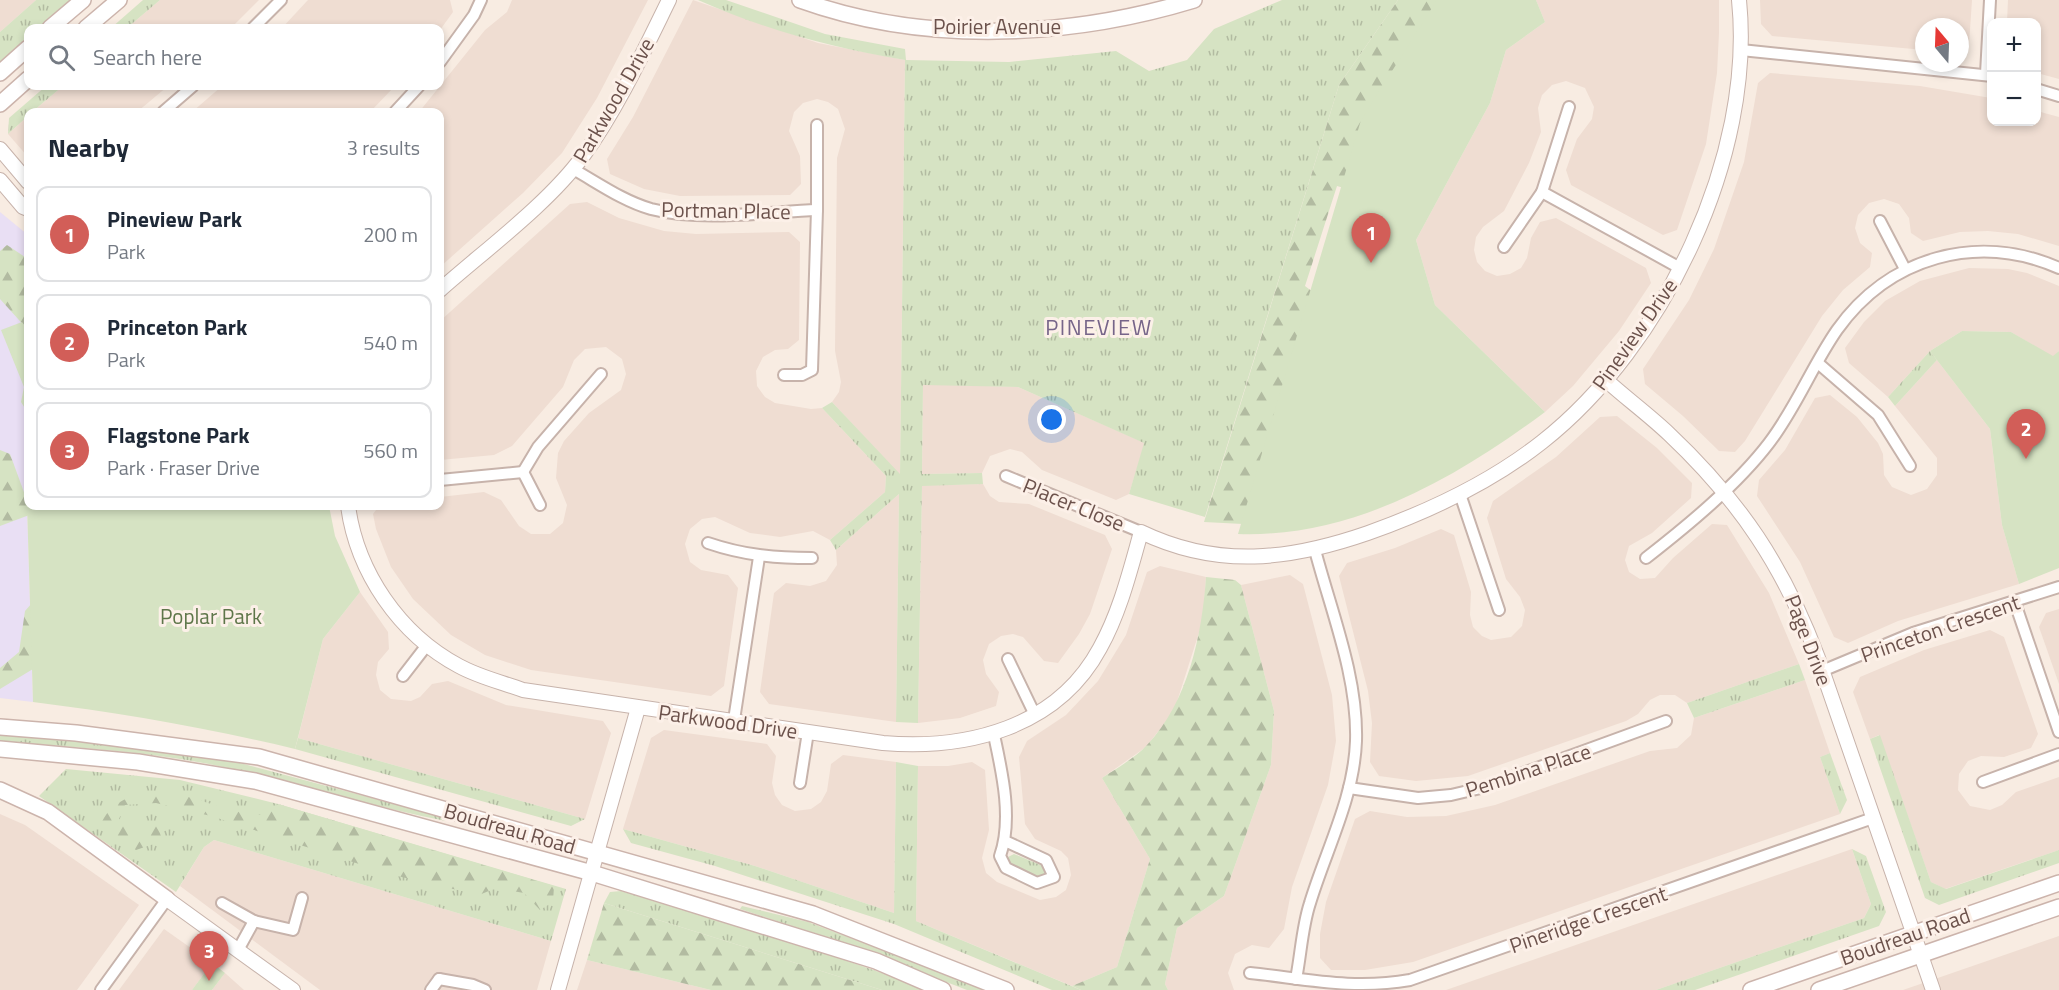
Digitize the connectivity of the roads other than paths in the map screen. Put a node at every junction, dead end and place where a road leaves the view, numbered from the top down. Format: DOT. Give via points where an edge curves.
graph roads {
  1 [pos="83,0"];
  2 [pos="119,0"];
  3 [pos="281,0"];
  4 [pos="481,0"];
  5 [pos="669,0"];
  6 [pos="800,0"];
  7 [pos="1194,0"];
  8 [pos="1739,0"];
  9 [pos="1990,0"];
  10 [pos="55,24"];
  11 [pos="91,24"];
  12 [pos="257,24"];
  13 [pos="1741,50"];
  14 [pos="24,52"];
  15 [pos="444,56"];
  16 [pos="1989,72"];
  17 [pos="0,73"];
  18 [pos="1987,75"];
  19 [pos="24,83"];
  20 [pos="188,90"];
  21 [pos="415,90"];
  22 [pos="2041,90"];
  23 [pos="2059,96"];
  24 [pos="0,104"];
  25 [pos="1569,107"];
  26 [pos="167,108"];
  27 [pos="399,108"];
  28 [pos="817,125"];
  29 [pos="0,149"];
  30 [pos="573,169"];
  31 [pos="24,177"];
  32 [pos="0,180"];
  33 [pos="1542,192"];
  34 [pos="24,207"];
  35 [pos="818,210"];
  36 [pos="1880,221"];
  37 [pos="1504,248"];
  38 [pos="1680,268"];
  39 [pos="2059,268"];
  40 [pos="1905,269"];
  41 [pos="444,286"];
  42 [pos="1818,364"];
  43 [pos="601,374"];
  44 [pos="784,375"];
  45 [pos="1606,380"];
  46 [pos="1910,466"];
  47 [pos="523,472"];
  48 [pos="1006,476"];
  49 [pos="444,480"];
  50 [pos="1724,490"];
  51 [pos="1460,494"];
  52 [pos="540,505"];
  53 [pos="349,510"];
  54 [pos="1141,532"];
  55 [pos="708,543"];
  56 [pos="1315,550"];
  57 [pos="759,556"];
  58 [pos="812,558"];
  59 [pos="1646,558"];
  60 [pos="2059,587"];
  61 [pos="2014,603"];
  62 [pos="1499,610"];
  63 [pos="427,645"];
  64 [pos="1008,659"];
  65 [pos="1822,671"];
  66 [pos="403,675"];
  67 [pos="638,708"];
  68 [pos="1035,715"];
  69 [pos="734,720"];
  70 [pos="1666,721"];
  71 [pos="0,727"];
  72 [pos="808,732"];
  73 [pos="2059,732"];
  74 [pos="994,735"];
  75 [pos="0,749"];
  76 [pos="2059,754"];
  77 [pos="1983,782"];
  78 [pos="800,783"];
  79 [pos="1349,788"];
  80 [pos="0,790"];
  81 [pos="1873,818"];
  82 [pos="1005,841"];
  83 [pos="598,853"];
  84 [pos="592,873"];
  85 [pos="2059,883"];
  86 [pos="302,898"];
  87 [pos="167,899"];
  88 [pos="222,903"];
  89 [pos="2059,907"];
  90 [pos="254,921"];
  91 [pos="1913,933"];
  92 [pos="238,950"];
  93 [pos="1921,955"];
  94 [pos="1250,973"];
  95 [pos="439,979"];
  96 [pos="1296,979"];
  97 [pos="101,990"];
  98 [pos="293,990"];
  99 [pos="431,990"];
  100 [pos="449,990"];
  101 [pos="485,990"];
  102 [pos="558,990"];
  103 [pos="943,990"];
  104 [pos="1006,990"];
  105 [pos="1751,990"];
  106 [pos="1819,990"];
  107 [pos="1933,990"];
  1 -- 10 [label="main road"];
  2 -- 11 [label="main road"];
  3 -- 12 [label="street"];
  4 -- 15 [label="street"];
  5 -- 30 [label="street, Parkwood Drive" via="607,119"];
  6 -- 7 [label="main road, Poirier Avenue" via="887,21 991,30 1093,23"];
  8 -- 13 [label="street, Pineview Drive"];
  9 -- 16 [label="street"];
  13 -- 18 [label="street"];
  13 -- 38 [label="street, Pineview Drive" via="1737,91 1720,165 1707,207"];
  14 -- 17 [label="main road"];
  19 -- 24 [label="main road"];
  20 -- 26 [label="street"];
  21 -- 27 [label="street"];
  22 -- 23 [label="street"];
  25 -- 33 [label="street"];
  28 -- 35 [label="street, Portman Place"];
  29 -- 31 [label="street"];
  30 -- 35 [label="street, Portman Place" via="624,199 652,209 692,214"];
  30 -- 41 [label="street, Parkwood Drive"];
  32 -- 34 [label="street"];
  33 -- 37 [label="street"];
  33 -- 38 [label="street"];
  35 -- 44 [label="street, Portman Place" via="812,370 802,375"];
  36 -- 40 [label="street"];
  38 -- 45 [label="street, Pineview Drive" via="1646,325"];
  39 -- 40 [label="street" via="2039,259 1982,251 1938,256"];
  40 -- 42 [label="street" via="1858,304"];
  42 -- 46 [label="street" via="1878,415"];
  42 -- 50 [label="street" via="1769,444"];
  43 -- 47 [label="street" via="538,447"];
  45 -- 50 [label="street, Page Drive" via="1667,432"];
  45 -- 51 [label="street, Pineview Drive" via="1542,441"];
  47 -- 49 [label="street"];
  47 -- 52 [label="street"];
  48 -- 54 [label="street, Placer Close"];
  50 -- 59 [label="street"];
  50 -- 65 [label="street, Page Drive" via="1775,562 1800,611"];
  51 -- 56 [label="street, Pineview Drive" via="1408,519"];
  51 -- 62 [label="street"];
  53 -- 63 [label="street, Parkwood Drive" via="356,540 376,586 401,620"];
  54 -- 56 [label="street, Pineview Drive" via="1189,551 1231,558"];
  54 -- 68 [label="street, Parkwood Drive" via="1099,651 1064,693"];
  55 -- 57 [label="street"];
  56 -- 79 [label="street" via="1355,713 1356,743"];
  57 -- 58 [label="street"];
  57 -- 69 [label="street"];
  60 -- 61 [label="street, Princeton Crescent"];
  61 -- 65 [label="street, Princeton Crescent" via="1912,633"];
  61 -- 73 [label="street"];
  63 -- 66 [label="street"];
  63 -- 67 [label="street, Parkwood Drive" via="474,673 523,690"];
  64 -- 68 [label="street"];
  65 -- 81 [label="street, Page Drive"];
  67 -- 69 [label="street, Parkwood Drive"];
  67 -- 83 [label="street"];
  68 -- 74 [label="street, Parkwood Drive"];
  69 -- 72 [label="street, Parkwood Drive"];
  70 -- 79 [label="street, Pembina Place" via="1485,787 1451,795 1418,798"];
  71 -- 83 [label="main road, Boudreau Road" via="259,757"];
  72 -- 74 [label="street, Parkwood Drive" via="915,745"];
  72 -- 78 [label="street"];
  74 -- 82 [label="street" via="1006,820"];
  75 -- 84 [label="main road, Boudreau Road" via="138,762 255,781"];
  76 -- 77 [label="street"];
  79 -- 96 [label="street" via="1309,905"];
  80 -- 87 [label="main road" via="48,812"];
  81 -- 91 [label="street, Page Drive"];
  81 -- 96 [label="street, Pineridge Crescent" via="1410,980 1357,986"];
  82 -- 82 [label="street" via="999,856 1006,868 1037,883 1054,877 1046,860"];
  83 -- 84 [label="street"];
  83 -- 104 [label="main road, Boudreau Road" via="813,914"];
  84 -- 102 [label="street"];
  84 -- 103 [label="main road, Boudreau Road" via="876,961"];
  85 -- 91 [label="main road, Boudreau Road"];
  86 -- 90 [label="street" via="293,930"];
  87 -- 92 [label="street"];
  87 -- 97 [label="street"];
  88 -- 90 [label="street"];
  89 -- 93 [label="main road, Boudreau Road"];
  90 -- 92 [label="street"];
  91 -- 93 [label="street, Page Drive"];
  91 -- 105 [label="main road, Boudreau Road"];
  92 -- 98 [label="street"];
  93 -- 106 [label="main road, Boudreau Road"];
  93 -- 107 [label="street, Page Drive"];
  94 -- 96 [label="street, Pineridge Crescent"];
  95 -- 99 [label="street"];
  95 -- 100 [label="street"];
  95 -- 101 [label="street"];
}
